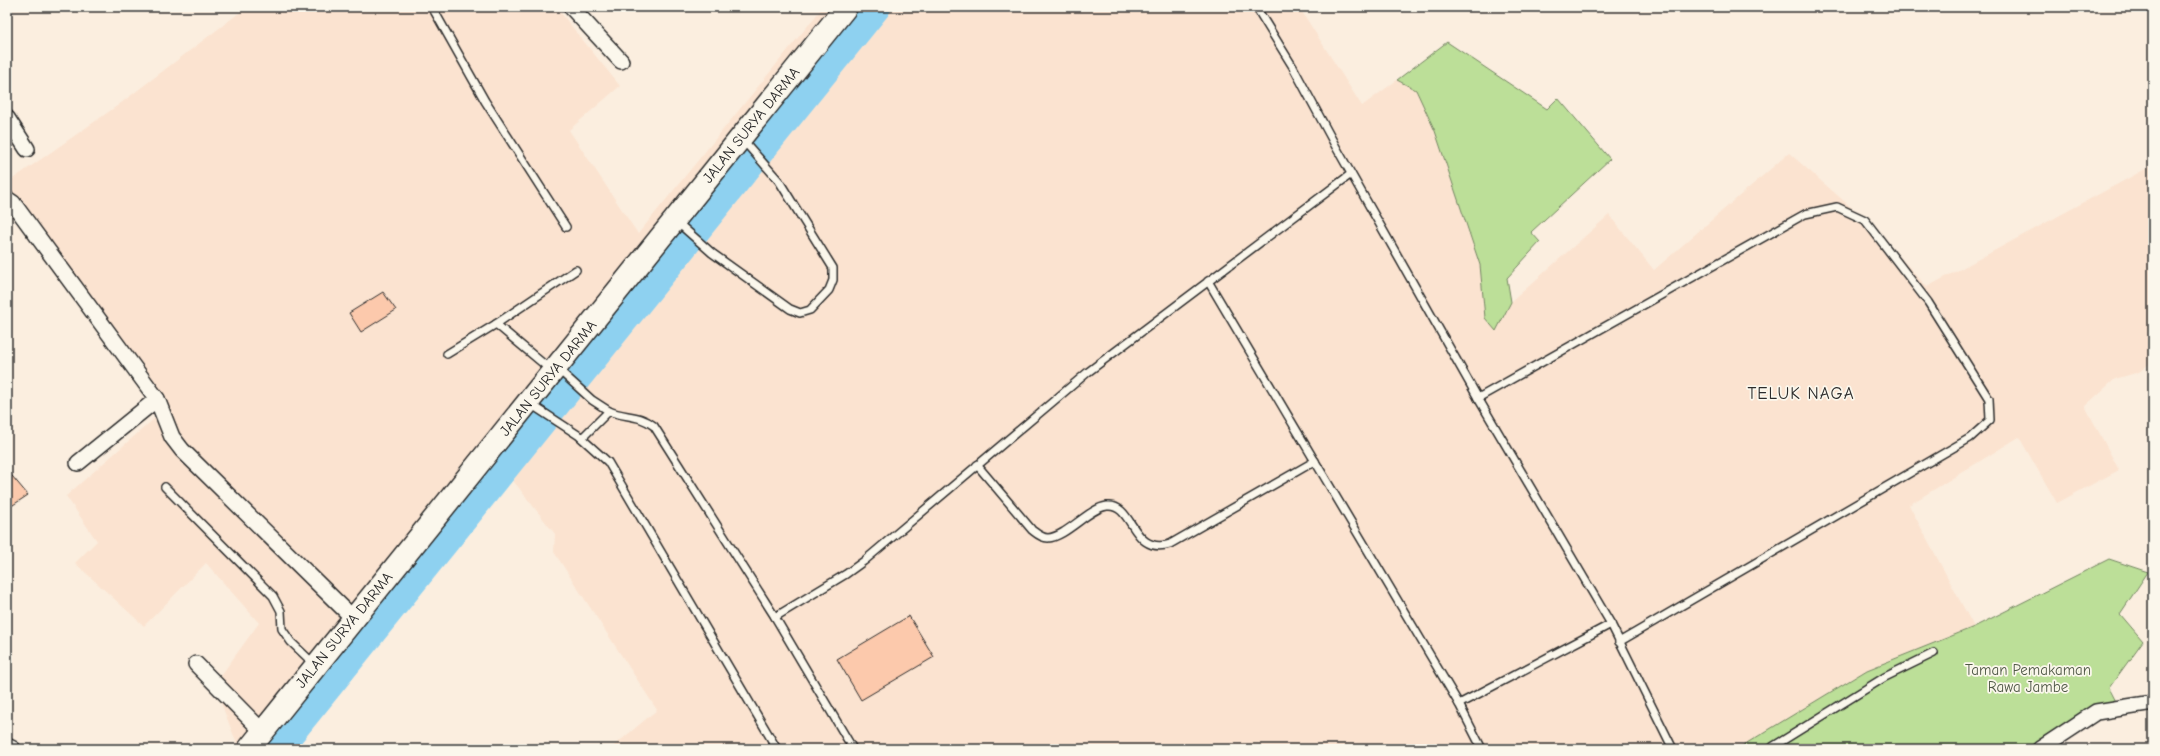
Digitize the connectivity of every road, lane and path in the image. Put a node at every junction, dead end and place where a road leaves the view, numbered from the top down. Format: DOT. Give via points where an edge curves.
graph roads {
  1 [pos="432,7"];
  2 [pos="571,7"];
  3 [pos="846,7"];
  4 [pos="1256,7"];
  5 [pos="621,61"];
  6 [pos="7,118"];
  7 [pos="743,140"];
  8 [pos="27,149"];
  9 [pos="1351,174"];
  10 [pos="7,199"];
  11 [pos="679,224"];
  12 [pos="566,227"];
  13 [pos="576,270"];
  14 [pos="1208,281"];
  15 [pos="496,324"];
  16 [pos="447,354"];
  17 [pos="559,372"];
  18 [pos="1478,398"];
  19 [pos="157,399"];
  20 [pos="534,406"];
  21 [pos="609,411"];
  22 [pos="580,437"];
  23 [pos="1314,461"];
  24 [pos="78,463"];
  25 [pos="977,465"];
  26 [pos="165,487"];
  27 [pos="775,617"];
  28 [pos="353,618"];
  29 [pos="1611,624"];
  30 [pos="1619,642"];
  31 [pos="1934,653"];
  32 [pos="196,664"];
  33 [pos="316,665"];
  34 [pos="2153,703"];
  35 [pos="1459,704"];
  36 [pos="263,732"];
  37 [pos="7,746"];
  38 [pos="13,749"];
  39 [pos="250,749"];
  40 [pos="777,749"];
  41 [pos="853,749"];
  42 [pos="1482,749"];
  43 [pos="1673,749"];
  44 [pos="1769,749"];
  45 [pos="2040,749"];
  1 -- 12 [label="lane" via="485,101"];
  2 -- 5 [label="street"];
  3 -- 7 [label="main road, JALAN SURYA DARMA"];
  4 -- 9 [label="lane" via="1293,67"];
  6 -- 8 [label="street"];
  7 -- 11 [label="main road, JALAN SURYA DARMA"];
  7 -- 11 [label="lane" via="779,181 833,268 833,280 829,290 810,310 800,313 790,309 712,253"];
  9 -- 14 [label="lane"];
  9 -- 18 [label="lane"];
  10 -- 19 [label="street"];
  11 -- 17 [label="main road, JALAN SURYA DARMA"];
  13 -- 15 [label="lane"];
  14 -- 23 [label="lane"];
  14 -- 25 [label="lane" via="1088,372"];
  15 -- 16 [label="lane"];
  15 -- 17 [label="lane"];
  17 -- 20 [label="main road, JALAN SURYA DARMA"];
  17 -- 21 [label="lane"];
  18 -- 29 [label="lane"];
  18 -- 30 [label="lane" via="1804,214 1837,207 1865,220 1928,302 1989,399 1990,420 1970,438"];
  19 -- 24 [label="street"];
  19 -- 28 [label="street" via="172,437 182,450"];
  20 -- 22 [label="lane"];
  20 -- 28 [label="main road, JALAN SURYA DARMA"];
  21 -- 22 [label="lane"];
  21 -- 27 [label="lane" via="618,415 637,416 654,426"];
  22 -- 40 [label="lane" via="608,462"];
  23 -- 25 [label="lane" via="1161,547 1152,546 1141,539 1131,522 1118,509 1109,505 1100,507 1063,532 1048,538 1040,536 1032,530"];
  23 -- 35 [label="lane"];
  25 -- 27 [label="lane" via="858,565"];
  26 -- 33 [label="lane" via="273,596 281,611 282,629 291,642"];
  27 -- 41 [label="lane"];
  28 -- 33 [label="main road, JALAN SURYA DARMA"];
  29 -- 30 [label="lane"];
  29 -- 35 [label="lane"];
  30 -- 43 [label="lane"];
  31 -- 44 [label="lane" via="1885,677"];
  32 -- 36 [label="street"];
  33 -- 36 [label="main road, JALAN SURYA DARMA"];
  34 -- 45 [label="street" via="2096,712"];
  35 -- 42 [label="lane"];
  36 -- 39 [label="main road, JALAN SURYA DARMA"];
  37 -- 38 [label="street"];
}
